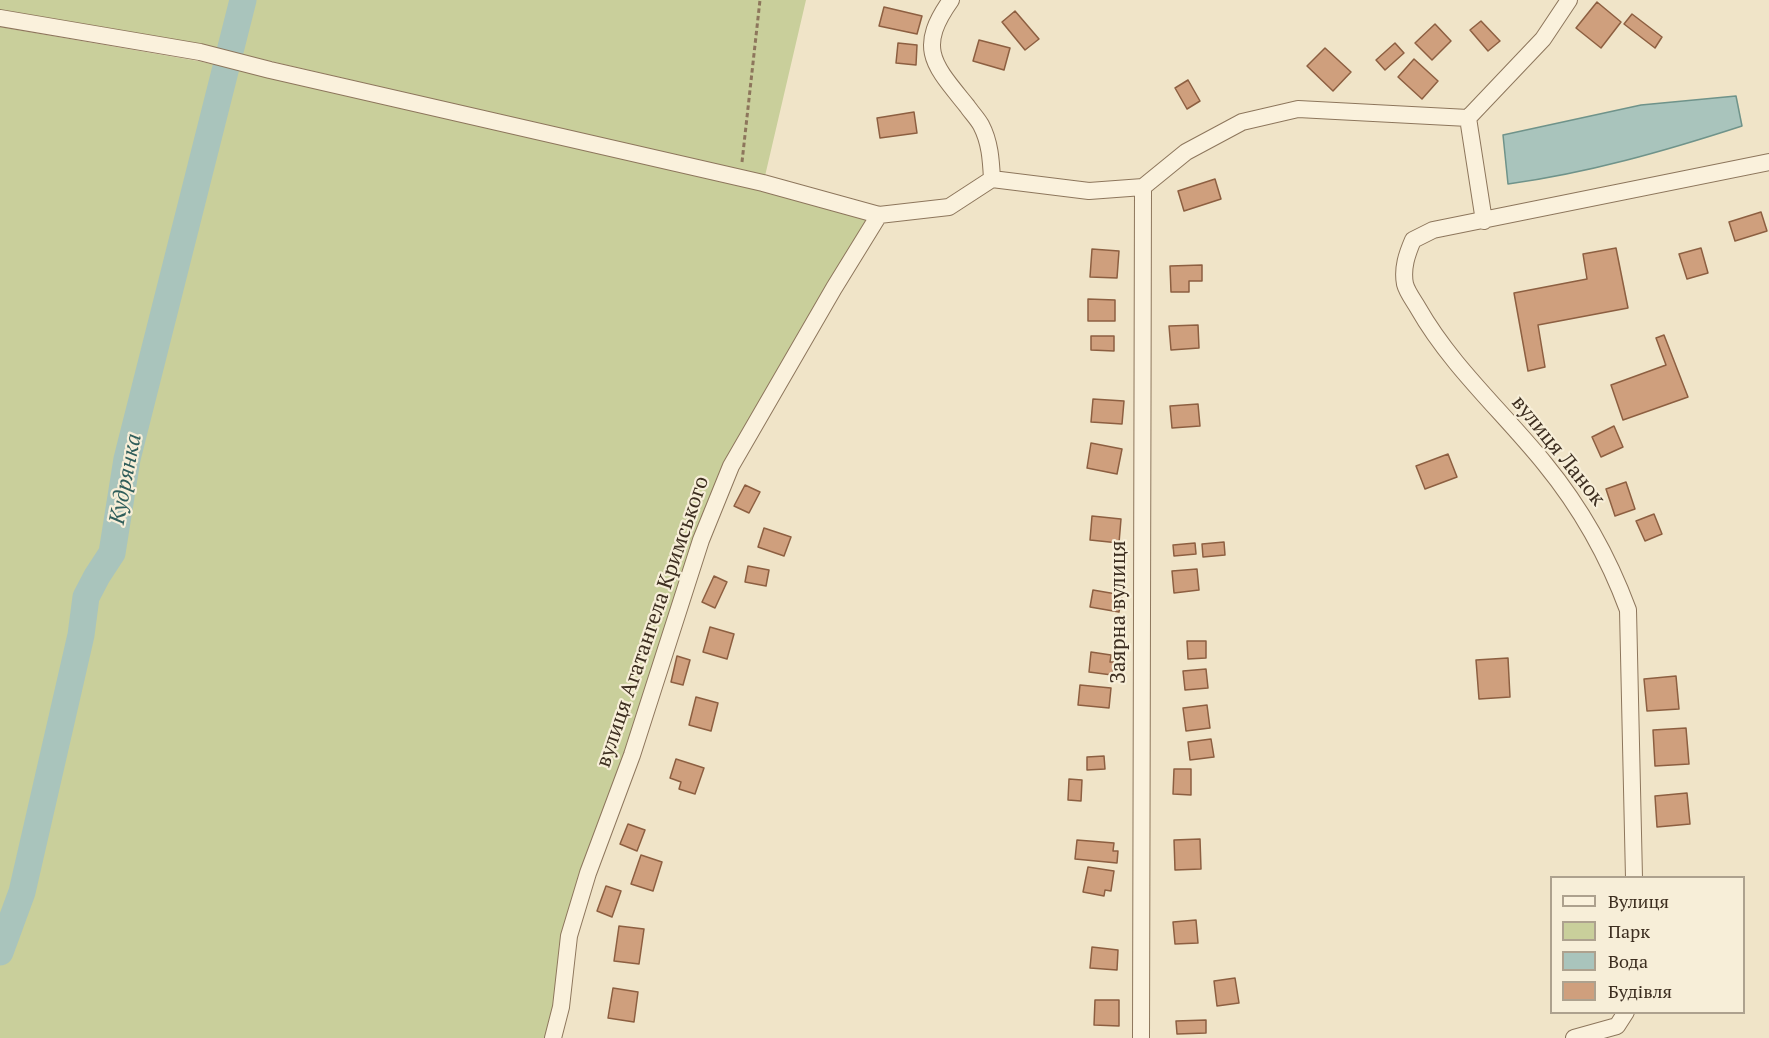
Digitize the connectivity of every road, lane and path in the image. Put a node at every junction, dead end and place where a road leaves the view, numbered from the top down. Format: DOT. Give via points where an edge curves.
graph roads {
  1 [pos="760,0"];
  2 [pos="951,0"];
  3 [pos="1569,0"];
  4 [pos="0,18"];
  5 [pos="1468,118"];
  6 [pos="1769,162"];
  7 [pos="740,177"];
  8 [pos="992,179"];
  9 [pos="1143,187"];
  10 [pos="879,215"];
  11 [pos="1484,221"];
  12 [pos="1634,876"];
  13 [pos="1625,1014"];
  14 [pos="553,1038"];
  15 [pos="1141,1038"];
  16 [pos="1574,1038"];
  1 -- 7 [label="path"];
  2 -- 8 [label="street" via="940,16 931,42 935,63 981,124 991,152"];
  3 -- 5 [label="street" via="1543,39"];
  4 -- 7 [label="street" via="200,52"];
  5 -- 9 [label="street" via="1298,109 1242,122 1186,152"];
  5 -- 11 [label="street"];
  6 -- 11 [label="street"];
  7 -- 10 [label="street"];
  8 -- 9 [label="street" via="1089,192"];
  8 -- 10 [label="street" via="949,207"];
  9 -- 15 [label="street, Заярна вулиця"];
  10 -- 14 [label="street, вулиця Агатангела Кримського" via="731,466 701,540 632,755 584,884 569,936 561,1007"];
  11 -- 12 [label="street, вулиця Ланок" via="1433,230 1413,240 1405,259 1405,284 1429,327 1585,516 1615,573 1628,610"];
  13 -- 16 [label="street" via="1617,1026"];
}
